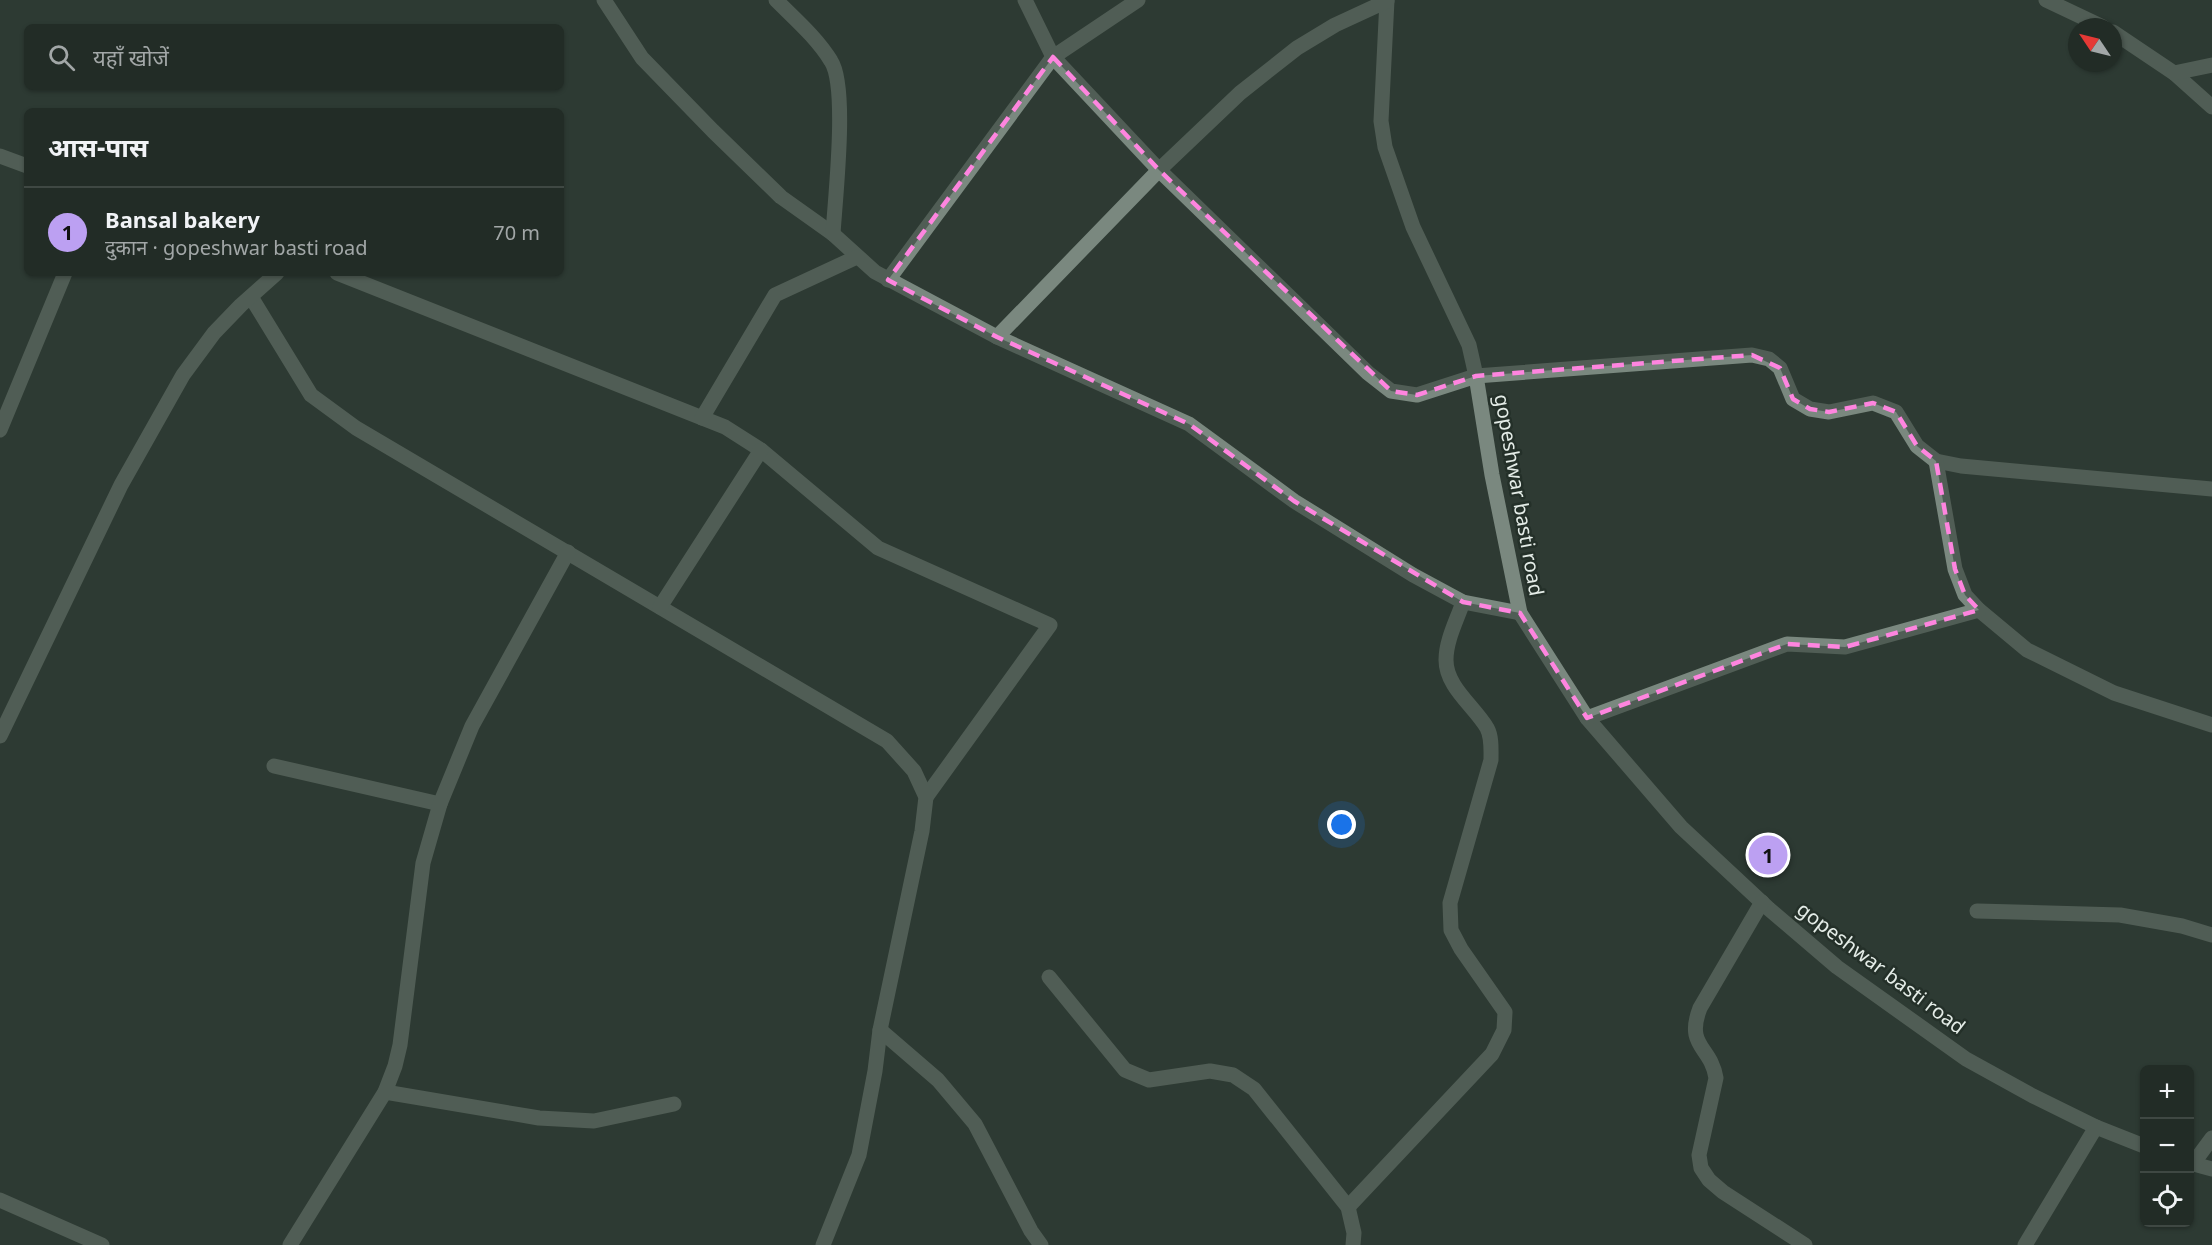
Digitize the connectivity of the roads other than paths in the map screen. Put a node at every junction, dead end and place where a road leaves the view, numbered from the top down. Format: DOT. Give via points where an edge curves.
graph roads {
  1 [pos="604,0"];
  2 [pos="776,0"];
  3 [pos="1025,0"];
  4 [pos="1138,0"];
  5 [pos="2046,0"];
  6 [pos="1387,1"];
  7 [pos="2084,18"];
  8 [pos="2122,38"];
  9 [pos="1053,57"];
  10 [pos="2212,65"];
  11 [pos="2174,73"];
  12 [pos="2212,107"];
  13 [pos="0,156"];
  14 [pos="24,165"];
  15 [pos="1159,170"];
  16 [pos="832,234"];
  17 [pos="857,257"];
  18 [pos="64,276"];
  19 [pos="274,276"];
  20 [pos="345,276"];
  21 [pos="888,280"];
  22 [pos="251,297"];
  23 [pos="997,337"];
  24 [pos="1476,376"];
  25 [pos="702,418"];
  26 [pos="0,430"];
  27 [pos="761,450"];
  28 [pos="1936,461"];
  29 [pos="2212,489"];
  30 [pos="568,552"];
  31 [pos="1463,602"];
  32 [pos="660,607"];
  33 [pos="1979,610"];
  34 [pos="1520,613"];
  35 [pos="1587,718"];
  36 [pos="2212,725"];
  37 [pos="0,736"];
  38 [pos="274,766"];
  39 [pos="926,797"];
  40 [pos="441,804"];
  41 [pos="1761,902"];
  42 [pos="1977,911"];
  43 [pos="2212,935"];
  44 [pos="1049,977"];
  45 [pos="880,1030"];
  46 [pos="385,1092"];
  47 [pos="674,1104"];
  48 [pos="2097,1127"];
  49 [pos="2212,1138"];
  50 [pos="2140,1144"];
  51 [pos="2194,1160"];
  52 [pos="2194,1165"];
  53 [pos="2212,1169"];
  54 [pos="0,1200"];
  55 [pos="1348,1207"];
  56 [pos="102,1245"];
  57 [pos="290,1245"];
  58 [pos="823,1245"];
  59 [pos="1041,1245"];
  60 [pos="1353,1245"];
  61 [pos="1805,1245"];
  62 [pos="2025,1245"];
  1 -- 16 [label="street" via="642,58 713,131 781,197"];
  2 -- 16 [label="street" via="833,63 841,99"];
  3 -- 9 [label="street"];
  4 -- 9 [label="street"];
  5 -- 7 [label="street"];
  6 -- 15 [label="street" via="1297,48 1240,93"];
  6 -- 24 [label="street, gopeshwar basti road" via="1381,121 1385,147 1413,227 1469,345"];
  8 -- 11 [label="street"];
  9 -- 15 [label="street"];
  9 -- 21 [label="street"];
  10 -- 11 [label="street"];
  11 -- 12 [label="street"];
  13 -- 14 [label="street"];
  15 -- 23 [label="street"];
  15 -- 24 [label="street" via="1391,391 1417,395"];
  16 -- 17 [label="street"];
  17 -- 21 [label="street"];
  17 -- 25 [label="street" via="775,295"];
  18 -- 26 [label="street"];
  19 -- 22 [label="street"];
  20 -- 25 [label="street"];
  21 -- 23 [label="street"];
  22 -- 30 [label="street" via="311,395 331,412"];
  22 -- 37 [label="street" via="214,333 183,375 121,485"];
  23 -- 31 [label="street" via="1190,424 1294,501"];
  24 -- 28 [label="street" via="1752,355 1769,359 1780,368 1793,399 1810,410 1873,404 1896,412 1917,446"];
  24 -- 34 [label="street, gopeshwar basti road"];
  25 -- 27 [label="street" via="726,427"];
  27 -- 32 [label="street"];
  27 -- 39 [label="street" via="878,548 1050,626"];
  28 -- 29 [label="street"];
  28 -- 33 [label="street" via="1955,569 1965,595"];
  30 -- 32 [label="street"];
  30 -- 40 [label="street" via="472,726"];
  31 -- 34 [label="street"];
  31 -- 55 [label="street" via="1446,662 1453,683 1488,729 1491,760 1449,903 1451,930 1505,1012 1504,1030 1492,1054"];
  32 -- 39 [label="street" via="887,741 914,771"];
  33 -- 35 [label="street" via="1845,647 1787,644"];
  33 -- 36 [label="street" via="2027,650 2114,693"];
  34 -- 35 [label="street, gopeshwar basti road"];
  35 -- 41 [label="street, gopeshwar basti road" via="1681,827"];
  38 -- 40 [label="street"];
  39 -- 45 [label="street"];
  40 -- 46 [label="street" via="423,863 400,1045"];
  41 -- 48 [label="street, gopeshwar basti road" via="1837,967 1966,1059"];
  41 -- 61 [label="street" via="1695,1022 1695,1038 1714,1067 1716,1078 1699,1155 1701,1168 1723,1192"];
  42 -- 43 [label="street" via="2120,915"];
  44 -- 55 [label="street" via="1125,1070 1149,1080 1210,1071 1233,1075 1254,1089"];
  45 -- 58 [label="street" via="859,1155"];
  45 -- 59 [label="street" via="938,1080 975,1124"];
  46 -- 47 [label="street" via="572,1120 594,1120"];
  46 -- 57 [label="street"];
  48 -- 50 [label="street, gopeshwar basti road"];
  48 -- 62 [label="street"];
  49 -- 51 [label="street"];
  52 -- 53 [label="street"];
  54 -- 56 [label="street"];
  55 -- 60 [label="street"];
}
